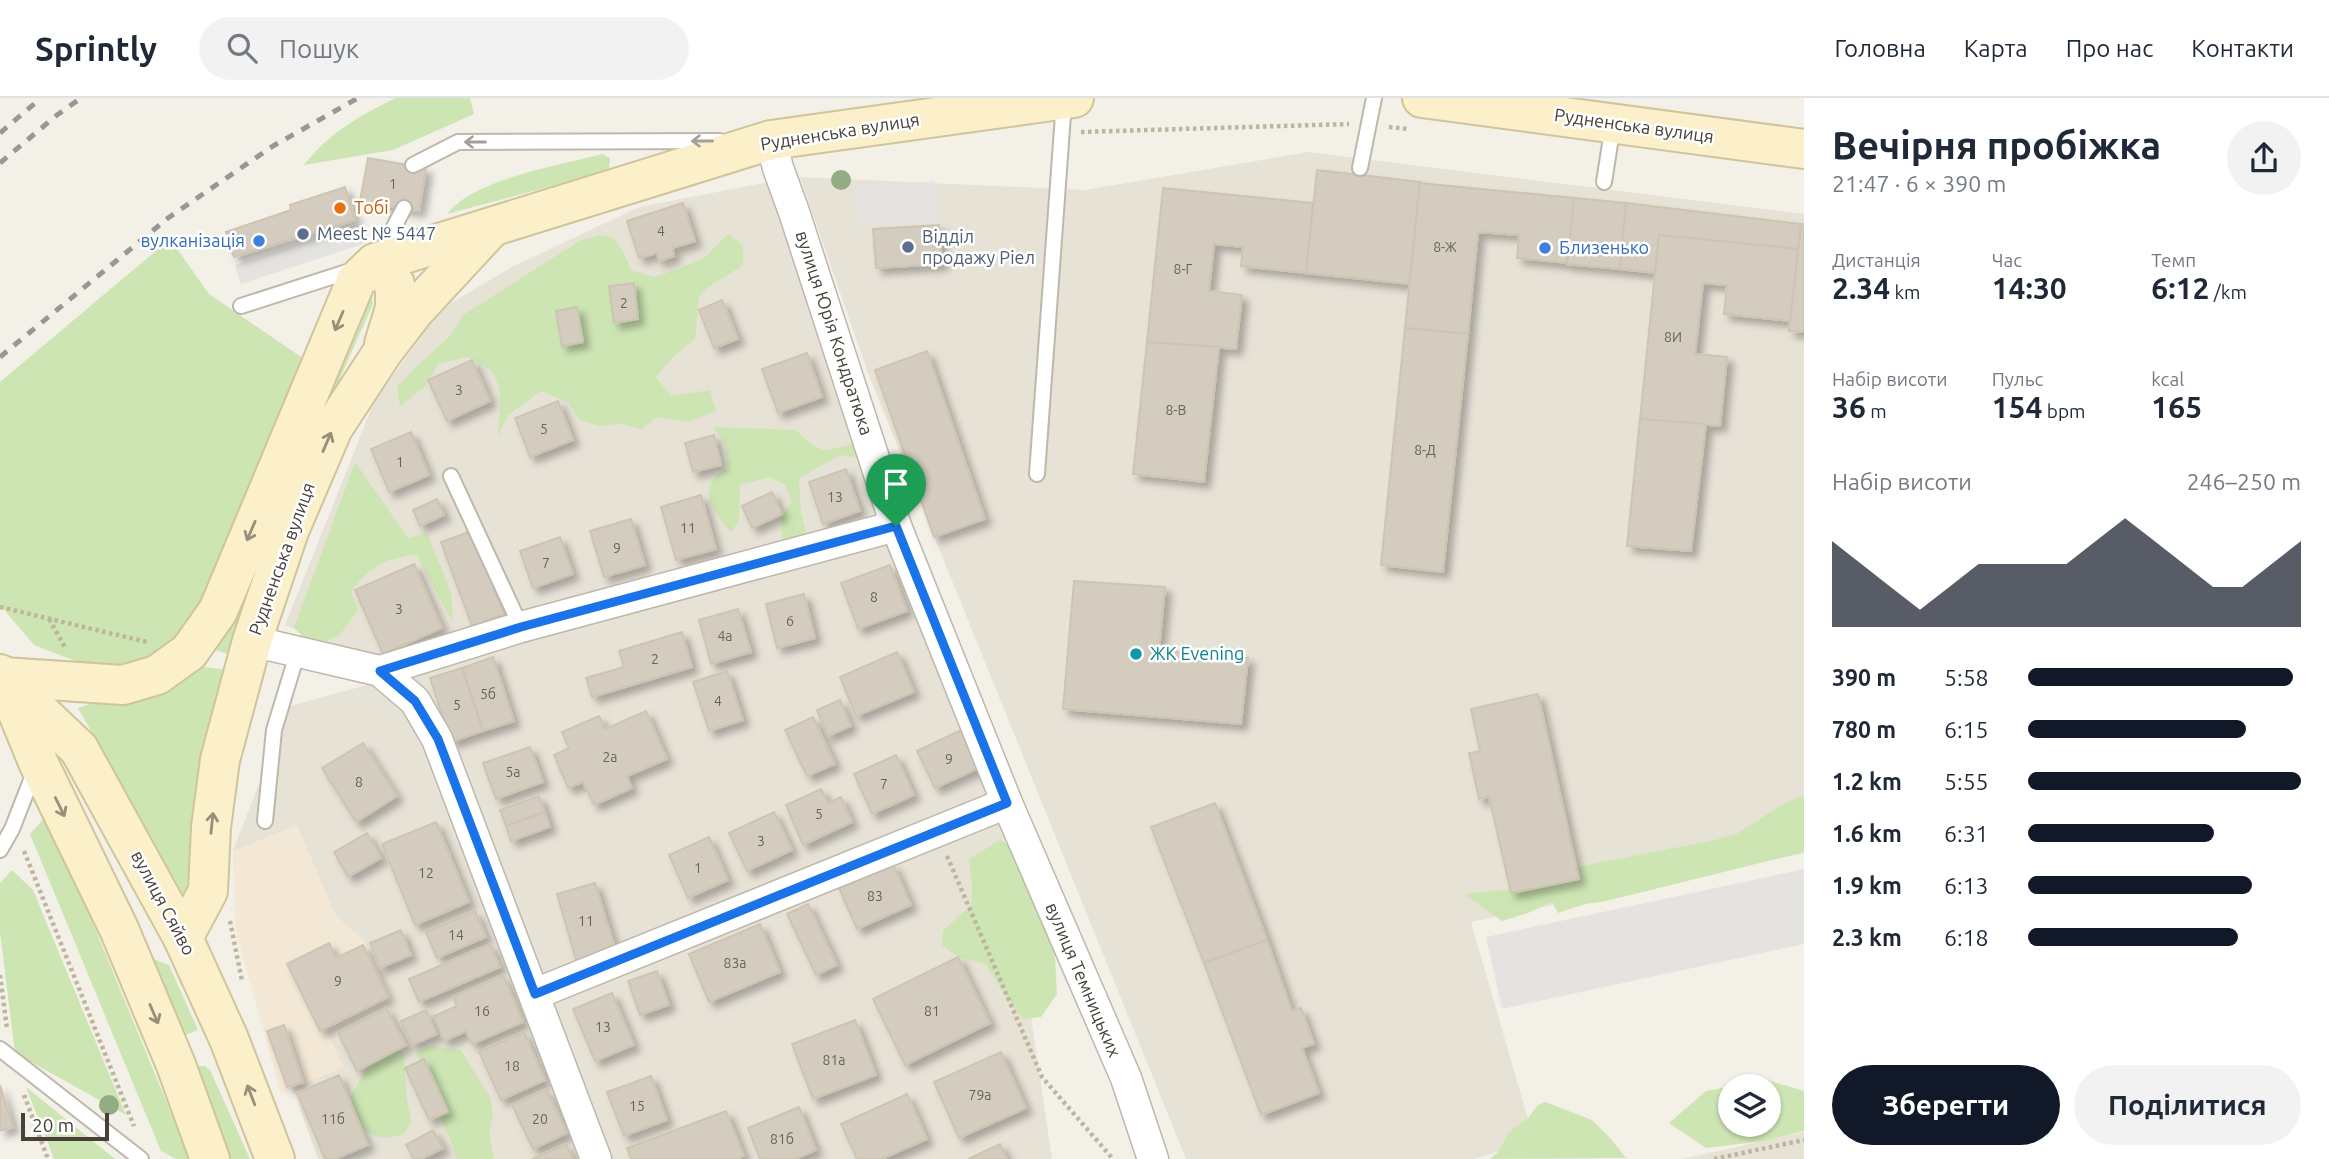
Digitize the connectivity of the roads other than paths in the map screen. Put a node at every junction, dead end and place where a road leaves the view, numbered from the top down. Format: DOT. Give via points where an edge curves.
graph roads {
  1 [pos="1374,98"];
  2 [pos="1067,110"];
  3 [pos="1421,114"];
  4 [pos="1614,124"];
  5 [pos="771,140"];
  6 [pos="1804,149"];
  7 [pos="413,165"];
  8 [pos="1360,168"];
  9 [pos="1604,182"];
  10 [pos="404,208"];
  11 [pos="491,228"];
  12 [pos="375,263"];
  13 [pos="240,306"];
  14 [pos="382,353"];
  15 [pos="1037,474"];
  16 [pos="451,476"];
  17 [pos="896,526"];
  18 [pos="521,627"];
  19 [pos="252,641"];
  20 [pos="298,651"];
  21 [pos="380,671"];
  22 [pos="2,676"];
  23 [pos="38,762"];
  24 [pos="1007,803"];
  25 [pos="265,821"];
  26 [pos="0,850"];
  27 [pos="119,929"];
  28 [pos="183,938"];
  29 [pos="535,994"];
  30 [pos="229,1039"];
  31 [pos="0,1049"];
  32 [pos="176,1065"];
  33 [pos="141,1159"];
  34 [pos="210,1159"];
  35 [pos="275,1159"];
  36 [pos="596,1159"];
  37 [pos="1153,1159"];
  1 -- 8 [label="lane"];
  2 -- 5 [label="street, Рудненська вулиця"];
  2 -- 15 [label="lane"];
  3 -- 4 [label="street, Рудненська вулиця"];
  4 -- 6 [label="street, Рудненська вулиця"];
  4 -- 9 [label="lane"];
  5 -- 7 [label="lane, one-way" via="457,142"];
  5 -- 11 [label="street, Рудненська вулиця"];
  5 -- 17 [label="street, вулиця Юрія Кондратюка"];
  10 -- 12 [label="lane"];
  11 -- 12 [label="street, Рудненська вулиця"];
  11 -- 14 [label="street, Рудненська вулиця"];
  12 -- 13 [label="lane"];
  12 -- 14 [label="street" via="396,284 395,307"];
  12 -- 22 [label="street, Рудненська вулиця, one-way" via="356,281 218,611 189,652 157,675 123,685"];
  19 -- 14 [label="street, Рудненська вулиця, one-way" via="289,531 333,428"];
  16 -- 18 [label="lane"];
  17 -- 18 [label="street"];
  17 -- 24 [label="street, вулиця Юрія Кондратюка"];
  18 -- 21 [label="street"];
  19 -- 20 [label="street"];
  28 -- 19 [label="street, Рудненська вулиця, one-way" via="208,891 220,760"];
  20 -- 21 [label="street"];
  20 -- 25 [label="lane" via="274,730"];
  21 -- 29 [label="street" via="415,701 438,739"];
  22 -- 23 [label="street"];
  22 -- 28 [label="street, вулиця Сяйво" via="79,748"];
  23 -- 26 [label="lane"];
  23 -- 27 [label="street, one-way"];
  24 -- 29 [label="street"];
  24 -- 37 [label="street, вулиця Темницьких" via="1126,1078"];
  27 -- 28 [label="street" via="150,937"];
  27 -- 32 [label="street, one-way"];
  28 -- 30 [label="street, вулиця Сяйво"];
  29 -- 36 [label="street"];
  30 -- 32 [label="street"];
  35 -- 30 [label="street, вулиця Сяйво, one-way"];
  31 -- 33 [label="lane"];
  32 -- 34 [label="street"];
}
